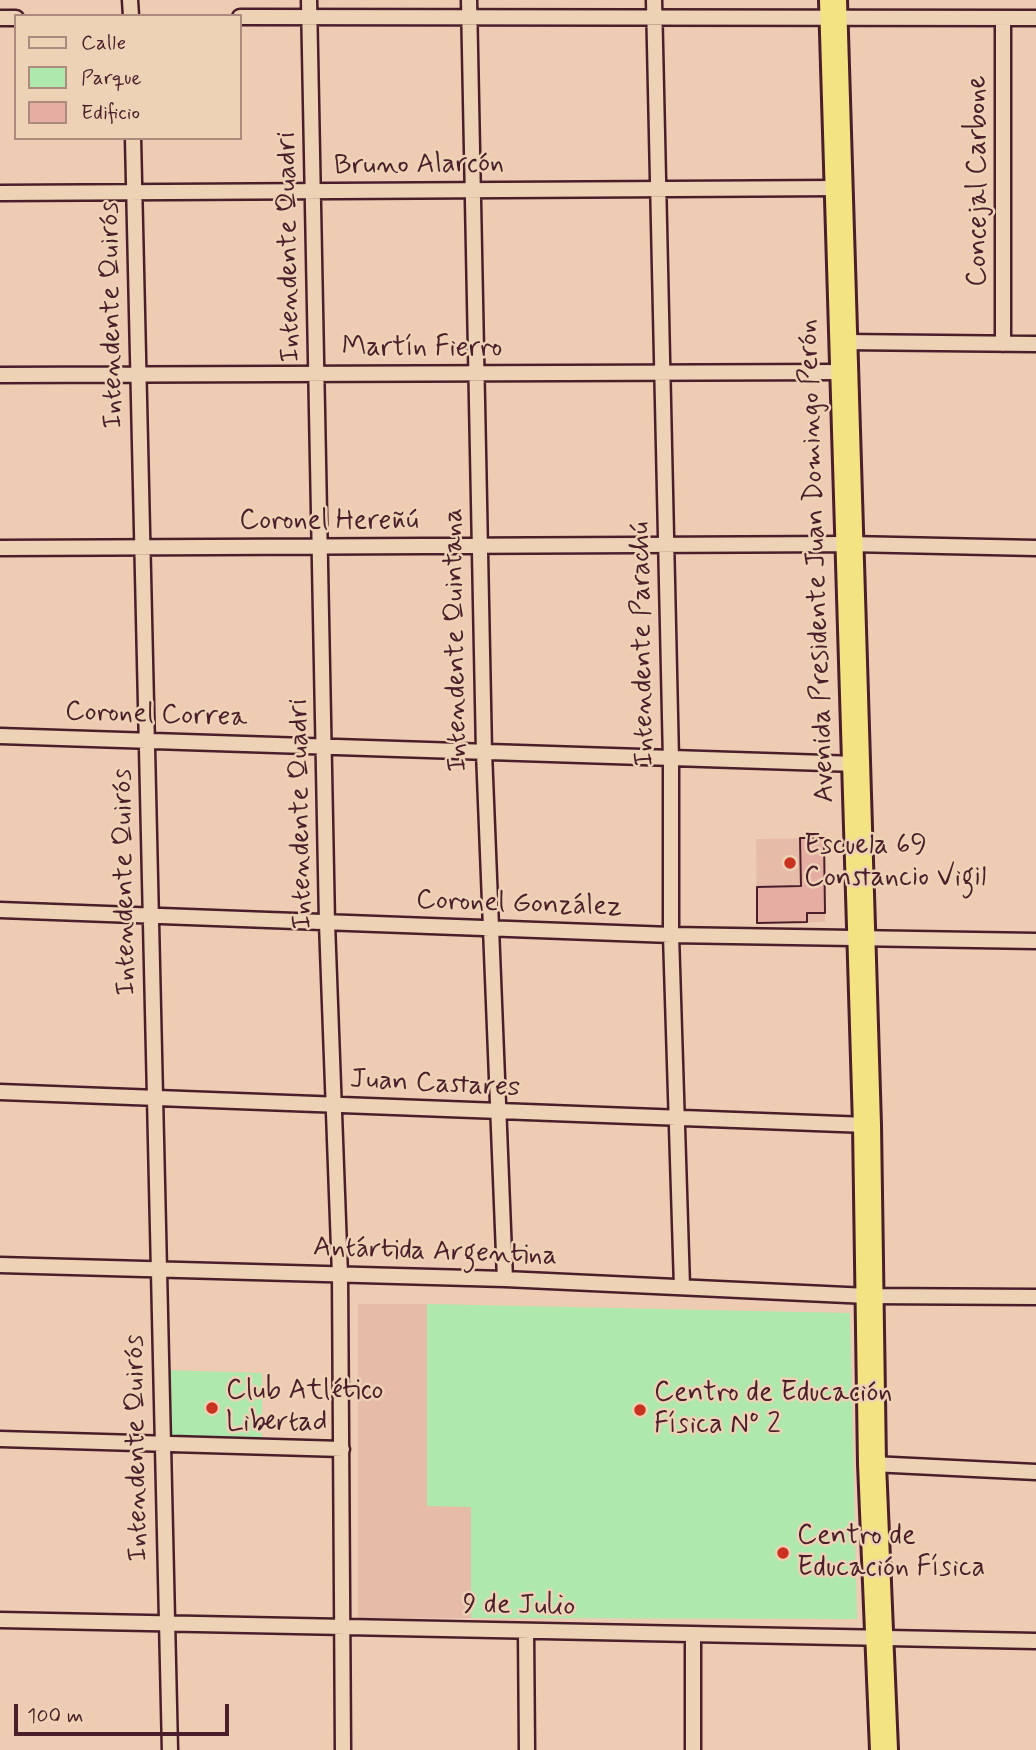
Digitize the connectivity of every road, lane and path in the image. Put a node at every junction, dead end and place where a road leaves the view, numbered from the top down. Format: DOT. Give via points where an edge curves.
graph roads {
  1 [pos="309,0"];
  2 [pos="469,0"];
  3 [pos="654,0"];
  4 [pos="833,9"];
  5 [pos="309,17"];
  6 [pos="655,17"];
  7 [pos="242,18"];
  8 [pos="469,18"];
  9 [pos="1003,18"];
  10 [pos="1036,18"];
  11 [pos="133,140"];
  12 [pos="839,188"];
  13 [pos="658,189"];
  14 [pos="472,190"];
  15 [pos="134,192"];
  16 [pos="314,192"];
  17 [pos="0,193"];
  18 [pos="844,342"];
  19 [pos="1003,344"];
  20 [pos="1036,344"];
  21 [pos="662,372"];
  22 [pos="844,372"];
  23 [pos="476,373"];
  24 [pos="139,374"];
  25 [pos="317,374"];
  26 [pos="0,375"];
  27 [pos="850,544"];
  28 [pos="666,545"];
  29 [pos="479,546"];
  30 [pos="143,547"];
  31 [pos="321,547"];
  32 [pos="0,548"];
  33 [pos="1036,548"];
  34 [pos="0,736"];
  35 [pos="147,740"];
  36 [pos="325,747"];
  37 [pos="484,752"];
  38 [pos="671,760"];
  39 [pos="856,764"];
  40 [pos="0,910"];
  41 [pos="151,916"];
  42 [pos="327,923"];
  43 [pos="491,929"];
  44 [pos="671,935"];
  45 [pos="861,937"];
  46 [pos="1036,941"];
  47 [pos="0,1092"];
  48 [pos="155,1098"];
  49 [pos="335,1104"];
  50 [pos="500,1113"];
  51 [pos="678,1118"];
  52 [pos="867,1125"];
  53 [pos="0,1265"];
  54 [pos="159,1268"];
  55 [pos="340,1275"];
  56 [pos="505,1279"];
  57 [pos="682,1287"];
  58 [pos="868,1296"];
  59 [pos="1036,1297"];
  60 [pos="0,1439"];
  61 [pos="163,1444"];
  62 [pos="342,1449"];
  63 [pos="872,1464"];
  64 [pos="1036,1472"];
  65 [pos="0,1620"];
  66 [pos="167,1624"];
  67 [pos="343,1628"];
  68 [pos="526,1631"];
  69 [pos="693,1635"];
  70 [pos="878,1636"];
  71 [pos="1036,1641"];
  72 [pos="883,1749"];
  73 [pos="170,1750"];
  74 [pos="343,1750"];
  75 [pos="527,1750"];
  76 [pos="692,1750"];
  1 -- 5 [label="street, Intendente Quadri"];
  2 -- 8 [label="street, Intendente Quintana"];
  3 -- 6 [label="street, Intendente Parachú"];
  4 -- 6 [label="street"];
  4 -- 9 [label="street"];
  4 -- 12 [label="highway, Avenida Presidente Juan Domingo Perón"];
  5 -- 7 [label="street"];
  5 -- 8 [label="street"];
  5 -- 16 [label="street, Intendente Quadri"];
  6 -- 8 [label="street"];
  6 -- 13 [label="street, Intendente Parachú"];
  8 -- 14 [label="street, Intendente Quintana"];
  9 -- 10 [label="street"];
  9 -- 19 [label="street, Concejal Carbone"];
  11 -- 15 [label="street, Intendente Quirós"];
  12 -- 13 [label="street, Bruno Alarcón"];
  12 -- 18 [label="highway, Avenida Presidente Juan Domingo Perón"];
  13 -- 14 [label="street, Bruno Alarcón"];
  13 -- 21 [label="street, Intendente Parachú"];
  14 -- 16 [label="street, Bruno Alarcón"];
  14 -- 23 [label="street, Intendente Quintana"];
  15 -- 16 [label="street, Bruno Alarcón"];
  15 -- 17 [label="street, Bruno Alarcón"];
  15 -- 24 [label="street, Intendente Quirós"];
  16 -- 25 [label="street, Intendente Quadri"];
  18 -- 19 [label="street"];
  18 -- 22 [label="highway, Avenida Presidente Juan Domingo Perón"];
  19 -- 20 [label="street"];
  21 -- 22 [label="street, Martín Fierro"];
  21 -- 23 [label="street, Martín Fierro"];
  21 -- 28 [label="street, Intendente Parachú"];
  22 -- 27 [label="highway, Avenida Presidente Juan Domingo Perón"];
  23 -- 25 [label="street, Martín Fierro"];
  23 -- 29 [label="street, Intendente Quintana"];
  24 -- 25 [label="street, Martín Fierro"];
  24 -- 26 [label="street, Martín Fierro"];
  24 -- 30 [label="street, Intendente Quirós"];
  25 -- 31 [label="street, Intendente Quadri"];
  27 -- 28 [label="street, Coronel Hereñú"];
  27 -- 33 [label="street, Coronel Hereñú"];
  27 -- 39 [label="highway, Avenida Presidente Juan Domingo Perón"];
  28 -- 29 [label="street, Coronel Hereñú"];
  28 -- 38 [label="street, Intendente Parachú"];
  29 -- 31 [label="street, Coronel Hereñú"];
  29 -- 37 [label="street, Intendente Quintana"];
  30 -- 31 [label="street, Coronel Hereñú"];
  30 -- 32 [label="street, Coronel Hereñú"];
  30 -- 35 [label="street, Intendente Quirós"];
  31 -- 36 [label="street, Intendente Quadri"];
  34 -- 35 [label="street, Coronel Correa"];
  35 -- 36 [label="street, Coronel Correa"];
  35 -- 41 [label="street, Intendente Quirós"];
  36 -- 37 [label="street, Coronel Correa"];
  36 -- 42 [label="street, Intendente Quadri"];
  37 -- 38 [label="street, Coronel Correa"];
  37 -- 43 [label="street, Intendente Quintana"];
  38 -- 39 [label="street, Coronel Correa"];
  38 -- 44 [label="street, Intendente Parachú"];
  39 -- 45 [label="highway, Avenida Presidente Juan Domingo Perón"];
  40 -- 41 [label="street, Coronel González"];
  41 -- 42 [label="street, Coronel González"];
  41 -- 48 [label="street, Intendente Quirós"];
  42 -- 43 [label="street, Coronel González"];
  42 -- 49 [label="street, Intendente Quadri"];
  43 -- 44 [label="street, Coronel González"];
  43 -- 50 [label="street, Intendente Quintana"];
  44 -- 45 [label="street, Coronel González"];
  44 -- 51 [label="street, Intendente Parachú"];
  45 -- 46 [label="street, Coronel González"];
  45 -- 52 [label="highway, Avenida Presidente Juan Domingo Perón"];
  47 -- 48 [label="street, Juan Castares"];
  48 -- 49 [label="street, Juan Castares"];
  48 -- 54 [label="street, Intendente Quirós"];
  49 -- 50 [label="street, Juan Castares"];
  49 -- 55 [label="street, Intendente Quadri"];
  50 -- 51 [label="street, Juan Castares"];
  50 -- 56 [label="street, Intendente Quintana"];
  51 -- 52 [label="street, Juan Castares"];
  51 -- 57 [label="street, Intendente Parachú"];
  52 -- 58 [label="highway, Avenida Presidente Juan Domingo Perón"];
  53 -- 54 [label="street, Antártida Argentina"];
  54 -- 55 [label="street, Antártida Argentina"];
  54 -- 61 [label="street, Intendente Quirós"];
  55 -- 56 [label="street, Antártida Argentina"];
  55 -- 62 [label="street, Intendente Quadri"];
  56 -- 57 [label="street, Antártida Argentina"];
  57 -- 58 [label="street, Antártida Argentina"];
  58 -- 59 [label="street, Antártida Argentina"];
  58 -- 63 [label="highway, Avenida Presidente Juan Domingo Perón"];
  60 -- 61 [label="street"];
  61 -- 62 [label="street"];
  61 -- 66 [label="street, Intendente Quirós"];
  62 -- 67 [label="street, Intendente Quadri"];
  63 -- 64 [label="street"];
  63 -- 70 [label="highway, Avenida Presidente Juan Domingo Perón"];
  65 -- 66 [label="street, 9 de Julio"];
  66 -- 67 [label="street, 9 de Julio"];
  66 -- 73 [label="street, Intendente Quirós"];
  67 -- 68 [label="street, 9 de Julio"];
  67 -- 74 [label="street, Intendente Quadri"];
  68 -- 69 [label="street, 9 de Julio"];
  68 -- 75 [label="street"];
  69 -- 70 [label="street, 9 de Julio"];
  69 -- 76 [label="street"];
  70 -- 71 [label="street, 9 de Julio"];
  70 -- 72 [label="highway, Avenida Presidente Juan Domingo Perón"];
}
